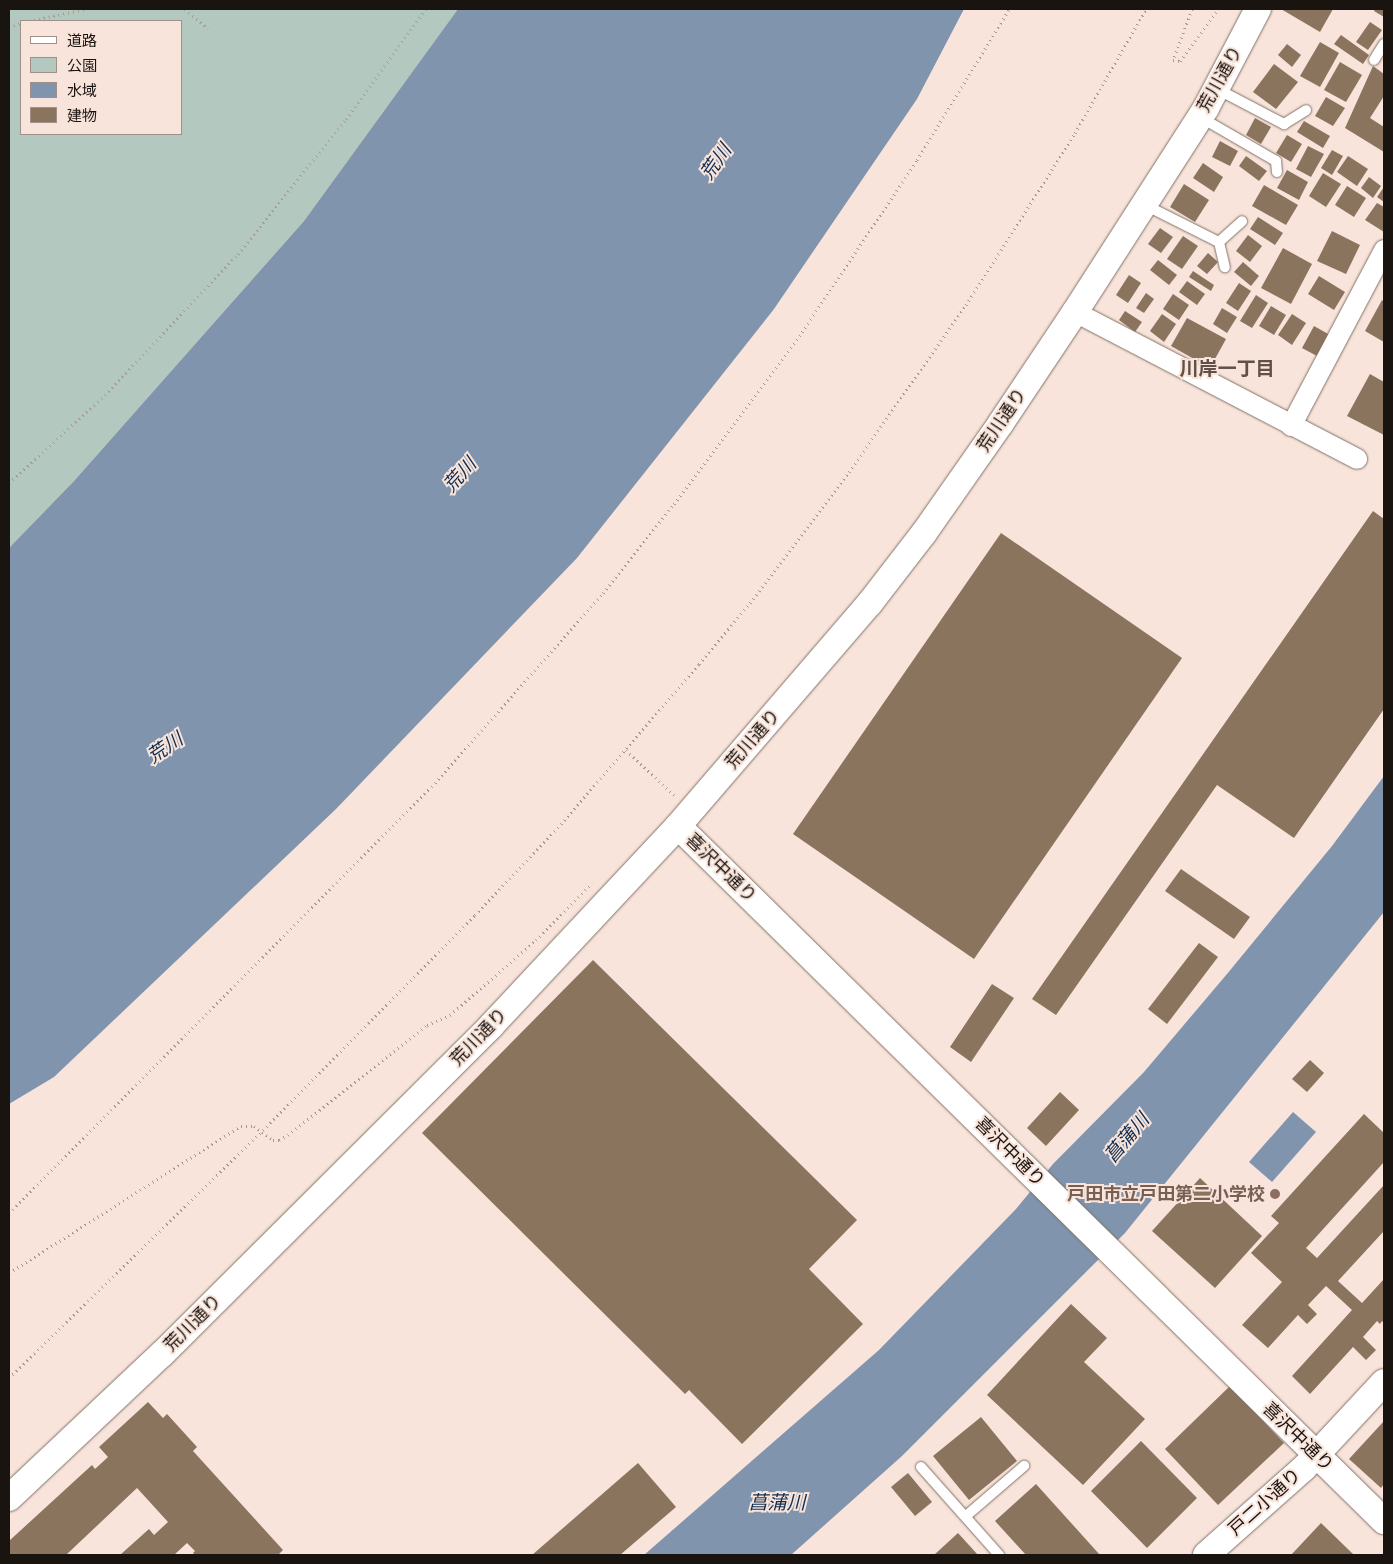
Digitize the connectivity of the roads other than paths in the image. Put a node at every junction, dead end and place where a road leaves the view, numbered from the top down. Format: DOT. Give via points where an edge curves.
graph roads {
  1 [pos="1258,9"];
  2 [pos="1384,44"];
  3 [pos="1374,60"];
  4 [pos="1217,89"];
  5 [pos="1306,110"];
  6 [pos="1200,117"];
  7 [pos="1277,172"];
  8 [pos="1144,204"];
  9 [pos="1242,221"];
  10 [pos="1219,242"];
  11 [pos="1384,250"];
  12 [pos="1225,267"];
  13 [pos="1075,312"];
  14 [pos="1291,426"];
  15 [pos="1358,458"];
  16 [pos="685,818"];
  17 [pos="1384,1382"];
  18 [pos="1317,1455"];
  19 [pos="1024,1466"];
  20 [pos="921,1467"];
  21 [pos="9,1498"];
  22 [pos="966,1516"];
  23 [pos="1384,1521"];
  24 [pos="999,1555"];
  25 [pos="1206,1555"];
  1 -- 4 [label="street, 荒川通り"];
  2 -- 3 [label="lane"];
  4 -- 5 [label="lane" via="1284,124"];
  4 -- 6 [label="street, 荒川通り"];
  6 -- 7 [label="lane" via="1276,161"];
  6 -- 8 [label="street, 荒川通り"];
  8 -- 10 [label="lane"];
  8 -- 13 [label="street, 荒川通り"];
  9 -- 10 [label="lane"];
  10 -- 12 [label="lane"];
  11 -- 14 [label="street"];
  13 -- 14 [label="street"];
  13 -- 16 [label="street, 荒川通り" via="924,533 870,603"];
  14 -- 15 [label="street"];
  16 -- 18 [label="street, 喜沢中通り" via="1033,1175"];
  16 -- 21 [label="street, 荒川通り" via="490,1026 136,1379"];
  17 -- 18 [label="street, 戸二小通り"];
  18 -- 23 [label="street, 喜沢中通り"];
  18 -- 25 [label="street, 戸二小通り"];
  19 -- 22 [label="lane"];
  20 -- 22 [label="lane"];
  22 -- 24 [label="lane"];
}
